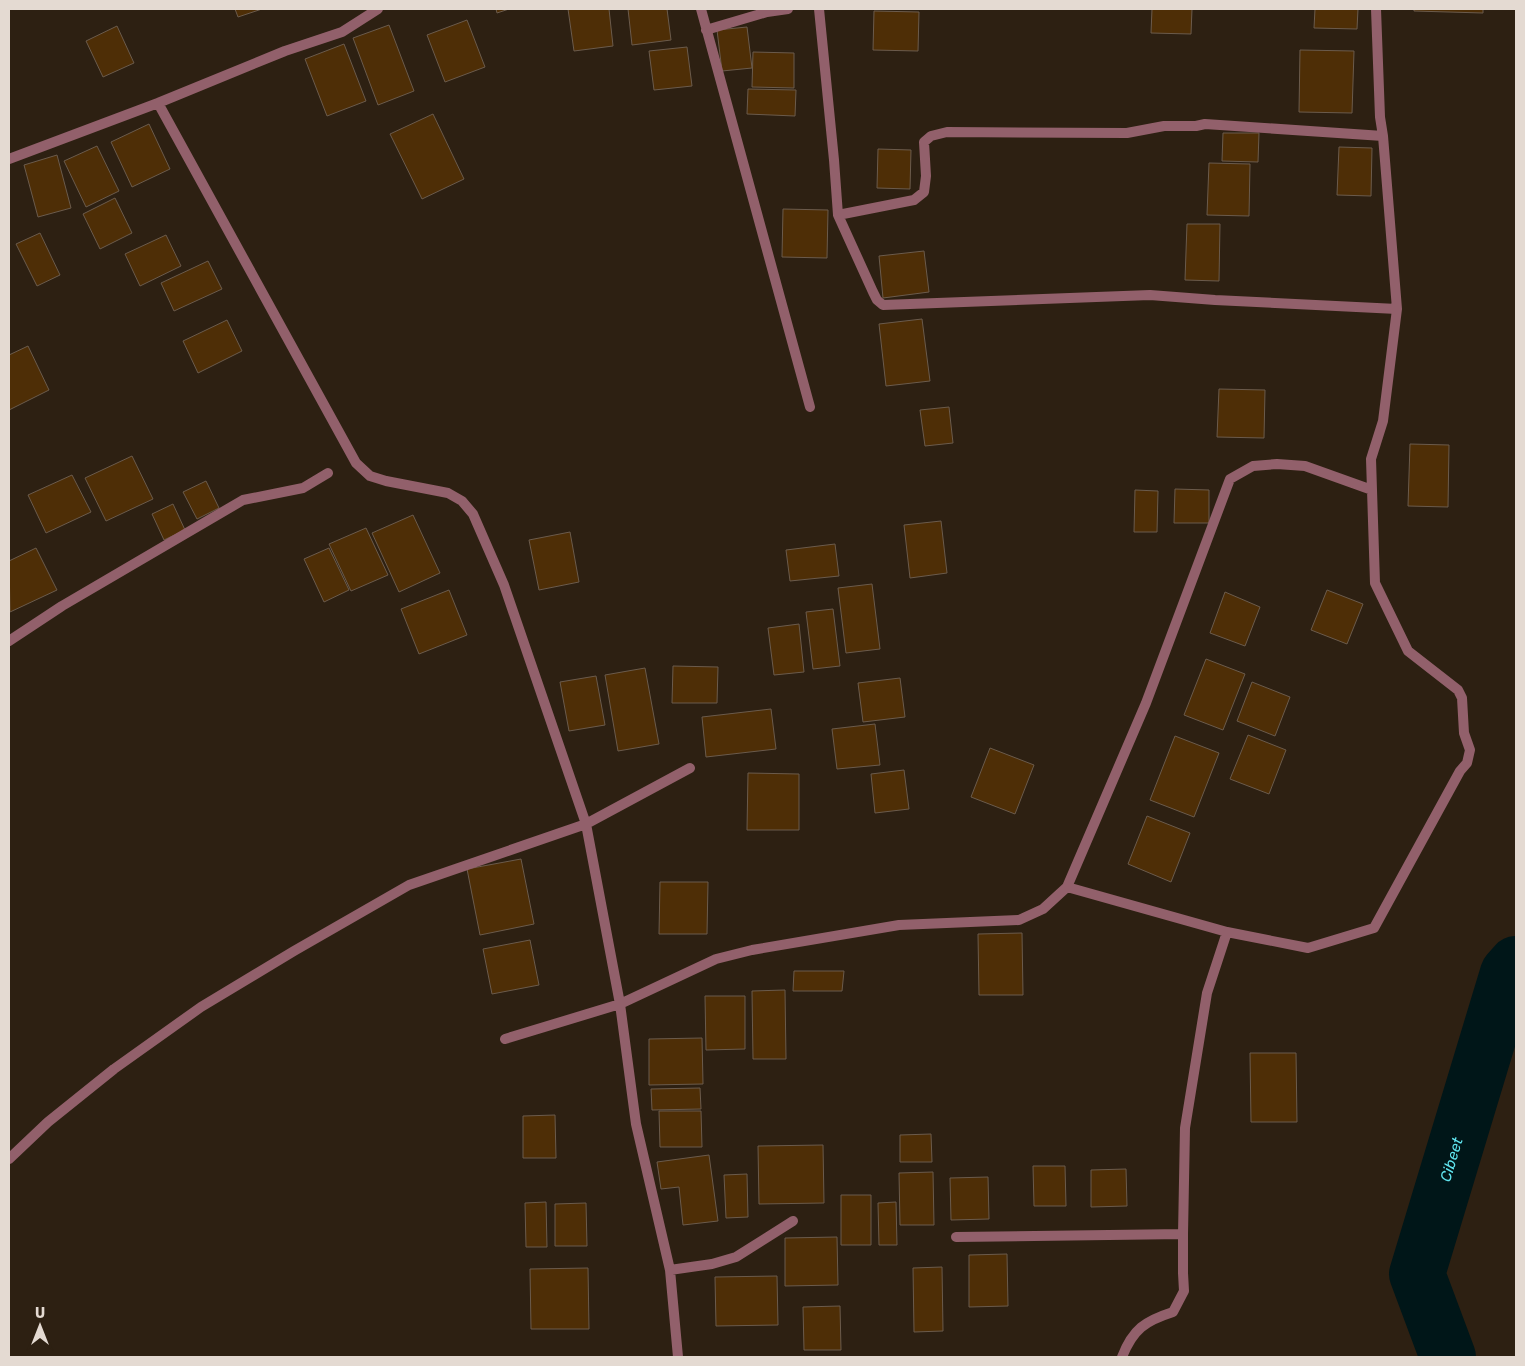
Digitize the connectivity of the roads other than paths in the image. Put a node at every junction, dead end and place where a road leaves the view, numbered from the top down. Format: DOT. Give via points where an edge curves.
graph roads {
  1 [pos="378,9"];
  2 [pos="701,9"];
  3 [pos="788,9"];
  4 [pos="819,9"];
  5 [pos="1376,9"];
  6 [pos="706,30"];
  7 [pos="158,103"];
  8 [pos="1383,136"];
  9 [pos="9,159"];
  10 [pos="838,215"];
  11 [pos="1397,309"];
  12 [pos="810,407"];
  13 [pos="328,474"];
  14 [pos="1372,490"];
  15 [pos="9,641"];
  16 [pos="690,768"];
  17 [pos="586,824"];
  18 [pos="1067,887"];
  19 [pos="1227,932"];
  20 [pos="620,1004"];
  21 [pos="505,1039"];
  22 [pos="9,1159"];
  23 [pos="793,1221"];
  24 [pos="1183,1234"];
  25 [pos="956,1237"];
  26 [pos="670,1270"];
  27 [pos="678,1357"];
  28 [pos="1122,1357"];
  1 -- 7 [label="street" via="342,32 285,51"];
  2 -- 6 [label="street"];
  3 -- 6 [label="street"];
  4 -- 10 [label="street"];
  5 -- 8 [label="street"];
  6 -- 12 [label="street"];
  7 -- 9 [label="street"];
  7 -- 17 [label="street" via="356,463 370,476 448,493 462,501 473,514 504,585"];
  8 -- 10 [label="street" via="1205,124 1164,126 1126,133 947,132 931,136 924,142 924,192 914,200"];
  8 -- 11 [label="street"];
  10 -- 11 [label="street" via="873,292 883,305 1150,295"];
  11 -- 14 [label="street" via="1383,421 1371,459"];
  13 -- 15 [label="street" via="303,488 242,500 62,606"];
  14 -- 18 [label="street" via="1305,466 1253,466 1230,479 1146,702"];
  14 -- 19 [label="street" via="1375,582 1408,651 1458,690 1463,705 1464,733 1470,750 1468,762 1460,771 1374,928 1308,948"];
  16 -- 17 [label="street"];
  17 -- 20 [label="street"];
  17 -- 22 [label="street" via="409,885 310,942 201,1007 114,1069 48,1122"];
  18 -- 19 [label="street"];
  18 -- 20 [label="street" via="1043,909 1020,920 899,925 752,950 716,959"];
  19 -- 24 [label="street" via="1208,993 1185,1128"];
  20 -- 21 [label="street"];
  20 -- 26 [label="street" via="636,1124"];
  23 -- 26 [label="street" via="736,1257"];
  24 -- 25 [label="street"];
  24 -- 28 [label="street" via="1184,1291 1173,1312 1142,1325 1128,1341"];
  26 -- 27 [label="street"];
}
